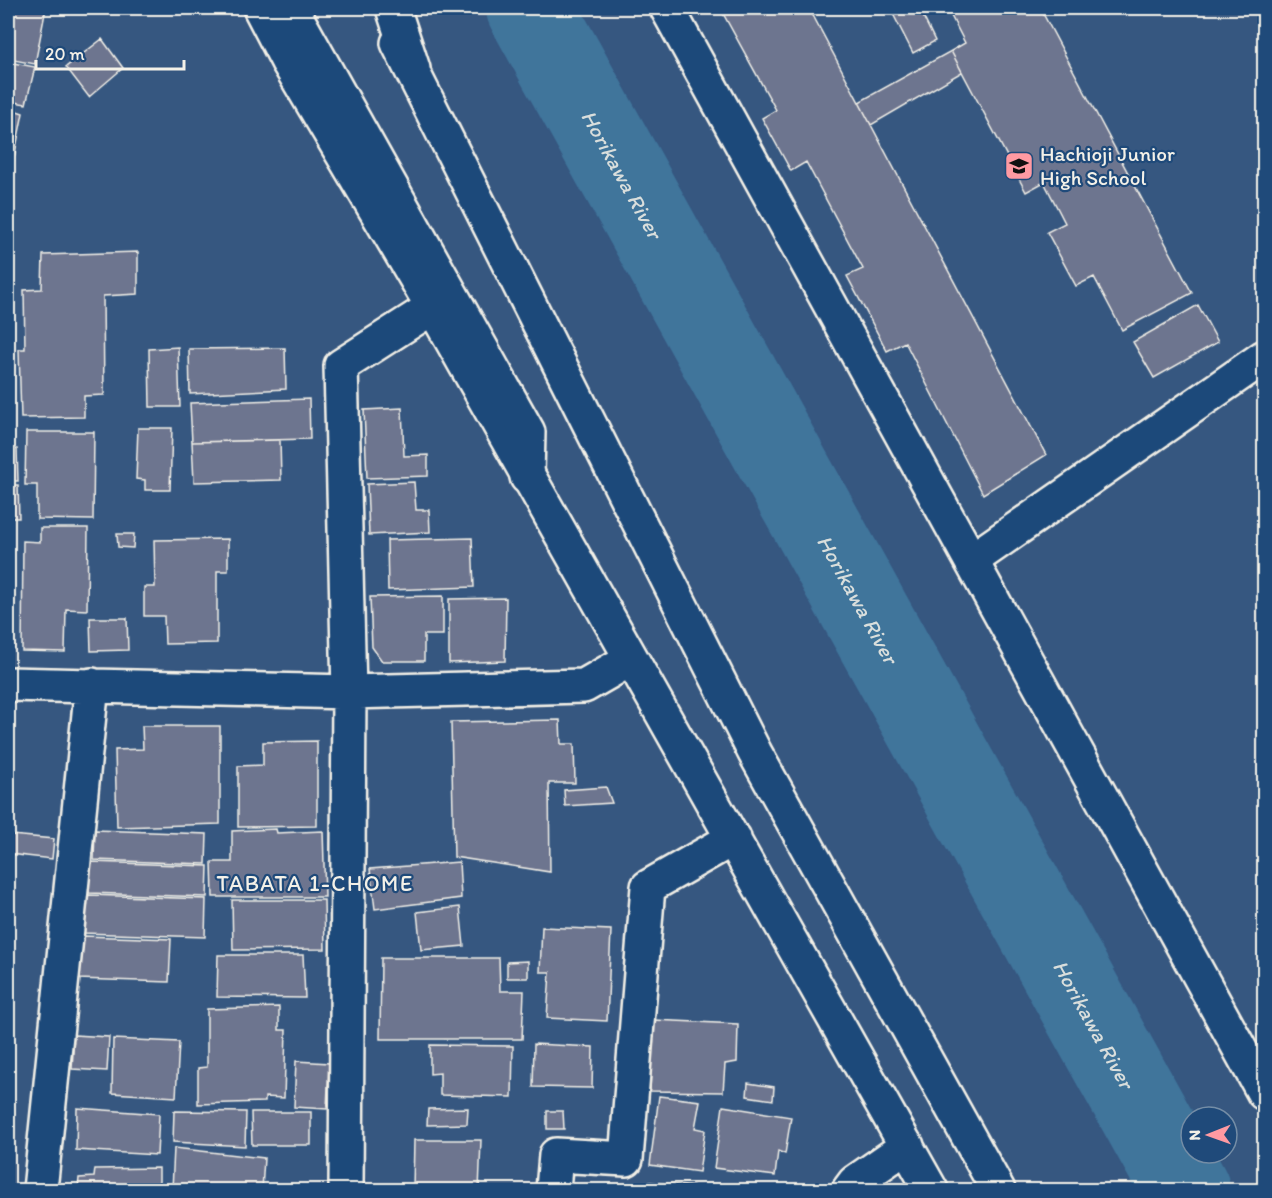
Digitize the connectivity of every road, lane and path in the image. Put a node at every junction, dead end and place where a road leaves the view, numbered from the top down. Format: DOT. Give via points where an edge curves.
graph roads {
  1 [pos="260,8"];
  2 [pos="291,8"];
  3 [pos="378,8"];
  4 [pos="393,8"];
  5 [pos="667,8"];
  6 [pos="413,69"];
  7 [pos="434,307"];
  8 [pos="1264,357"];
  9 [pos="527,477"];
  10 [pos="972,560"];
  11 [pos="631,659"];
  12 [pos="8,684"];
  13 [pos="92,685"];
  14 [pos="349,692"];
  15 [pos="734,838"];
  16 [pos="1264,1093"];
  17 [pos="907,1146"];
  18 [pos="40,1191"];
  19 [pos="346,1191"];
  20 [pos="553,1191"];
  21 [pos="849,1191"];
  22 [pos="931,1191"];
  23 [pos="998,1191"];
  1 -- 7 [label="main road"];
  2 -- 9 [label="main road" via="528,432"];
  3 -- 6 [label="main road"];
  4 -- 6 [label="main road"];
  5 -- 10 [label="main road"];
  6 -- 23 [label="main road" via="755,753"];
  7 -- 9 [label="main road"];
  7 -- 14 [label="main road" via="341,366"];
  8 -- 10 [label="main road"];
  9 -- 11 [label="main road"];
  10 -- 16 [label="main road"];
  11 -- 14 [label="main road" via="584,686"];
  11 -- 15 [label="main road"];
  12 -- 13 [label="main road"];
  13 -- 14 [label="main road"];
  13 -- 18 [label="main road"];
  14 -- 19 [label="main road"];
  15 -- 17 [label="main road"];
  15 -- 20 [label="main road" via="648,887 626,1159 556,1155"];
  17 -- 21 [label="main road" via="855,1182"];
  17 -- 22 [label="main road"];
}
